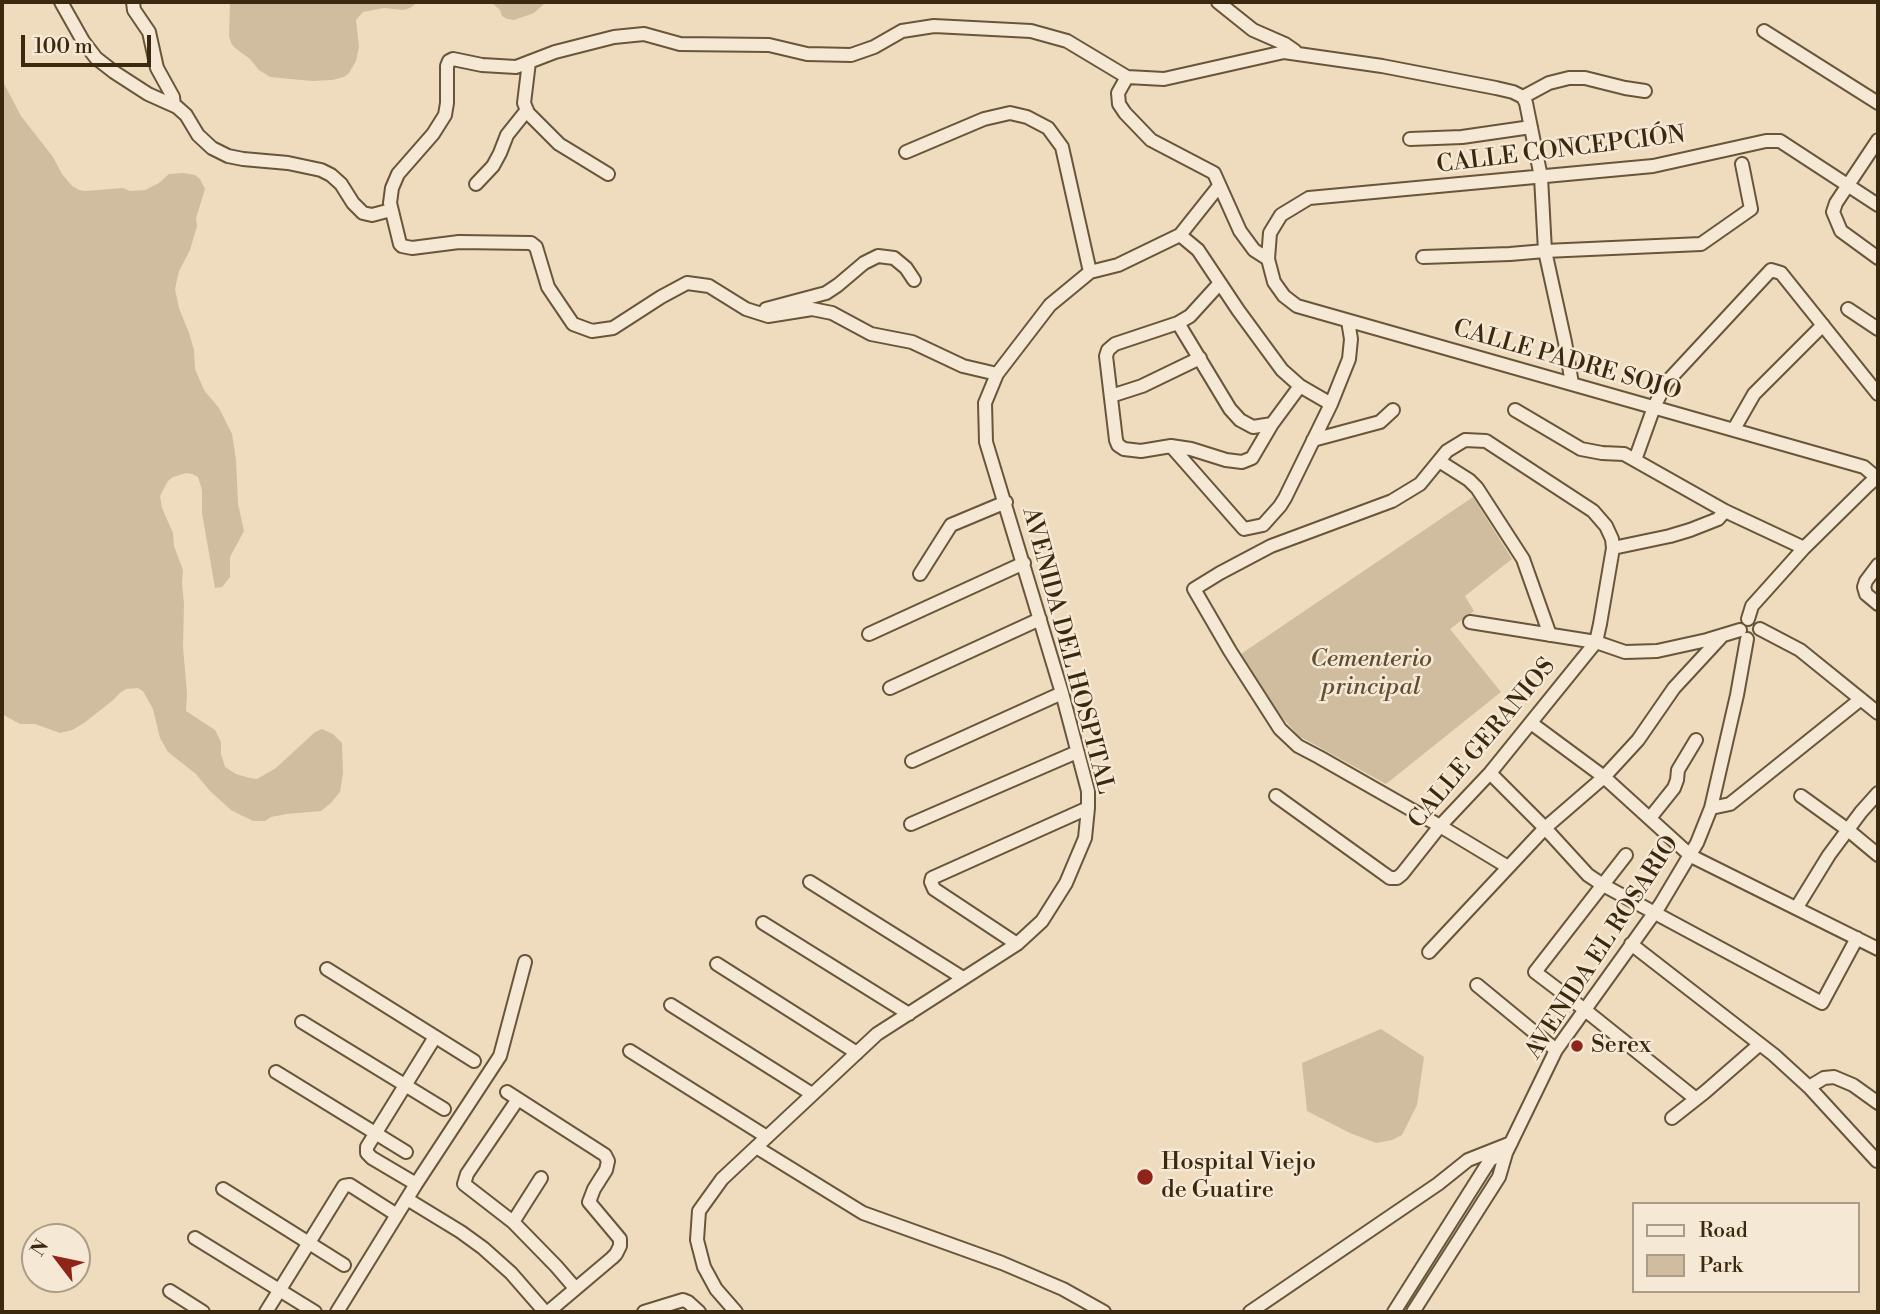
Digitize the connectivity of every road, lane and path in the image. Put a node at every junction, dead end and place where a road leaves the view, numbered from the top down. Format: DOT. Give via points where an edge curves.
graph roads {
  1 [pos="61,2"];
  2 [pos="133,2"];
  3 [pos="1218,2"];
  4 [pos="1765,31"];
  5 [pos="1298,54"];
  6 [pos="529,62"];
  7 [pos="1127,77"];
  8 [pos="1645,91"];
  9 [pos="1523,97"];
  10 [pos="1878,103"];
  11 [pos="174,105"];
  12 [pos="527,110"];
  13 [pos="1531,127"];
  14 [pos="1410,139"];
  15 [pos="1878,140"];
  16 [pos="906,152"];
  17 [pos="1742,164"];
  18 [pos="608,174"];
  19 [pos="1541,177"];
  20 [pos="476,184"];
  21 [pos="1848,184"];
  22 [pos="1219,186"];
  23 [pos="1878,205"];
  24 [pos="391,210"];
  25 [pos="1180,235"];
  26 [pos="1545,251"];
  27 [pos="1423,257"];
  28 [pos="1878,258"];
  29 [pos="1268,259"];
  30 [pos="1090,272"];
  31 [pos="914,280"];
  32 [pos="1220,283"];
  33 [pos="1848,309"];
  34 [pos="756,312"];
  35 [pos="1348,321"];
  36 [pos="1178,323"];
  37 [pos="1823,325"];
  38 [pos="1878,329"];
  39 [pos="1200,358"];
  40 [pos="997,374"];
  41 [pos="1572,384"];
  42 [pos="1300,386"];
  43 [pos="1878,394"];
  44 [pos="1111,396"];
  45 [pos="1331,404"];
  46 [pos="1654,407"];
  47 [pos="1393,410"];
  48 [pos="1515,410"];
  49 [pos="1272,425"];
  50 [pos="1734,429"];
  51 [pos="1313,440"];
  52 [pos="1171,446"];
  53 [pos="1634,460"];
  54 [pos="1439,461"];
  55 [pos="1877,479"];
  56 [pos="1006,502"];
  57 [pos="1725,511"];
  58 [pos="1263,525"];
  59 [pos="1271,546"];
  60 [pos="1613,548"];
  61 [pos="1804,548"];
  62 [pos="1024,563"];
  63 [pos="1878,565"];
  64 [pos="920,574"];
  65 [pos="1878,604"];
  66 [pos="1040,619"];
  67 [pos="1470,622"];
  68 [pos="1745,629"];
  69 [pos="869,634"];
  70 [pos="1550,635"];
  71 [pos="1723,635"];
  72 [pos="1596,642"];
  73 [pos="890,688"];
  74 [pos="1062,693"];
  75 [pos="1861,699"];
  76 [pos="1878,712"];
  77 [pos="1531,723"];
  78 [pos="1696,740"];
  79 [pos="1077,752"];
  80 [pos="912,761"];
  81 [pos="1490,773"];
  82 [pos="1604,777"];
  83 [pos="1878,793"];
  84 [pos="1276,796"];
  85 [pos="1801,796"];
  86 [pos="1088,808"];
  87 [pos="1712,808"];
  88 [pos="1650,818"];
  89 [pos="911,824"];
  90 [pos="1440,826"];
  91 [pos="1545,828"];
  92 [pos="1848,830"];
  93 [pos="1626,855"];
  94 [pos="1878,855"];
  95 [pos="1691,856"];
  96 [pos="1508,867"];
  97 [pos="810,882"];
  98 [pos="1603,885"];
  99 [pos="1797,907"];
  100 [pos="1655,912"];
  101 [pos="763,923"];
  102 [pos="1857,938"];
  103 [pos="1017,944"];
  104 [pos="1631,944"];
  105 [pos="1878,948"];
  106 [pos="1429,952"];
  107 [pos="526,962"];
  108 [pos="717,964"];
  109 [pos="327,970"];
  110 [pos="963,978"];
  111 [pos="1477,985"];
  112 [pos="671,1005"];
  113 [pos="1585,1010"];
  114 [pos="909,1014"];
  115 [pos="302,1022"];
  116 [pos="435,1037"];
  117 [pos="1760,1044"];
  118 [pos="1556,1050"];
  119 [pos="630,1051"];
  120 [pos="857,1053"];
  121 [pos="474,1061"];
  122 [pos="276,1072"];
  123 [pos="405,1086"];
  124 [pos="1809,1087"];
  125 [pos="812,1094"];
  126 [pos="1696,1099"];
  127 [pos="1878,1103"];
  128 [pos="443,1109"];
  129 [pos="1672,1118"];
  130 [pos="375,1133"];
  131 [pos="767,1137"];
  132 [pos="756,1147"];
  133 [pos="1509,1148"];
  134 [pos="406,1152"];
  135 [pos="1877,1161"];
  136 [pos="541,1178"];
  137 [pos="416,1184"];
  138 [pos="223,1189"];
  139 [pos="407,1199"];
  140 [pos="396,1218"];
  141 [pos="513,1222"];
  142 [pos="195,1238"];
  143 [pos="308,1243"];
  144 [pos="344,1265"];
  145 [pos="575,1288"];
  146 [pos="170,1291"];
  147 [pos="279,1291"];
  148 [pos="203,1312"];
  149 [pos="266,1312"];
  150 [pos="315,1312"];
  151 [pos="337,1312"];
  152 [pos="546,1312"];
  153 [pos="644,1312"];
  154 [pos="699,1312"];
  155 [pos="736,1312"];
  156 [pos="1104,1312"];
  157 [pos="1250,1312"];
  158 [pos="1394,1312"];
  159 [pos="1413,1312"];
  1 -- 11 [label="street" via="96,58 148,94"];
  2 -- 11 [label="street" via="149,32 157,68"];
  3 -- 5 [label="street" via="1253,30"];
  4 -- 10 [label="street"];
  5 -- 7 [label="street" via="1255,57 1164,79"];
  5 -- 9 [label="street" via="1382,66"];
  6 -- 7 [label="street" via="614,37 644,34 680,44 769,45 807,54 851,55 902,31 934,26 1031,31 1067,41"];
  6 -- 12 [label="street"];
  6 -- 24 [label="street" via="516,67 449,61 445,116 398,174"];
  7 -- 22 [label="street" via="1118,93 1125,113 1151,140 1214,173"];
  8 -- 9 [label="street" via="1569,78 1549,82"];
  9 -- 13 [label="street"];
  11 -- 24 [label="street" via="198,135 220,152 316,168 336,179 363,213"];
  12 -- 18 [label="street" via="559,144"];
  12 -- 20 [label="street" via="507,135 493,166"];
  13 -- 14 [label="street"];
  13 -- 19 [label="street"];
  15 -- 21 [label="street"];
  16 -- 30 [label="street" via="984,119 1010,113 1048,128 1062,147"];
  17 -- 26 [label="street" via="1751,209 1701,244"];
  19 -- 21 [label="street, CALLE CONCEPCIÓN" via="1653,166 1780,141"];
  19 -- 26 [label="street"];
  19 -- 29 [label="street, CALLE CONCEPCIÓN" via="1309,198 1281,215 1270,233"];
  21 -- 23 [label="street, CALLE CONCEPCIÓN"];
  21 -- 28 [label="street" via="1836,203 1835,220 1841,231"];
  22 -- 25 [label="street, AVENIDA DEL HOSPITAL"];
  22 -- 29 [label="street" via="1240,231 1254,250"];
  24 -- 34 [label="street" via="405,248 459,242 531,243 548,287 573,324 592,331 613,328 687,283 709,286"];
  25 -- 30 [label="street, AVENIDA DEL HOSPITAL" via="1118,265"];
  25 -- 32 [label="street" via="1198,250"];
  26 -- 27 [label="street"];
  26 -- 41 [label="street"];
  29 -- 35 [label="street, CALLE PADRE SOJO" via="1274,282 1284,296 1297,306"];
  30 -- 40 [label="street, AVENIDA DEL HOSPITAL" via="1050,305"];
  31 -- 34 [label="street" via="894,258 878,256 826,293"];
  32 -- 36 [label="street" via="1199,308"];
  32 -- 42 [label="street" via="1282,370"];
  33 -- 38 [label="street"];
  34 -- 40 [label="street" via="768,316 812,309 832,313 871,334 912,342 963,366"];
  35 -- 41 [label="street, CALLE PADRE SOJO"];
  35 -- 45 [label="street" via="1349,359"];
  36 -- 39 [label="street"];
  36 -- 44 [label="street" via="1111,346 1106,356"];
  37 -- 43 [label="street"];
  37 -- 46 [label="street" via="1781,273 1771,270 1666,383"];
  37 -- 50 [label="street" via="1755,394"];
  39 -- 44 [label="street"];
  39 -- 49 [label="street" via="1240,420 1253,426"];
  40 -- 56 [label="street, AVENIDA DEL HOSPITAL" via="985,403 986,442"];
  41 -- 46 [label="street, CALLE PADRE SOJO"];
  42 -- 45 [label="street"];
  42 -- 49 [label="street"];
  44 -- 52 [label="street" via="1118,445 1141,451"];
  45 -- 51 [label="street"];
  46 -- 50 [label="street, CALLE PADRE SOJO"];
  46 -- 53 [label="street"];
  47 -- 51 [label="street" via="1380,422"];
  48 -- 53 [label="street" via="1581,449 1624,454"];
  49 -- 52 [label="street" via="1252,458 1242,462"];
  50 -- 55 [label="street, CALLE PADRE SOJO" via="1864,467"];
  51 -- 58 [label="street" via="1285,498"];
  52 -- 58 [label="street" via="1244,528"];
  53 -- 57 [label="street"];
  54 -- 59 [label="street" via="1420,484 1392,500"];
  54 -- 60 [label="street" via="1465,440 1486,441 1593,511 1606,526"];
  54 -- 70 [label="street" via="1477,488 1523,559"];
  55 -- 61 [label="street, AVENIDA EL ROSARIO"];
  56 -- 62 [label="street, AVENIDA DEL HOSPITAL"];
  56 -- 64 [label="street" via="951,525"];
  57 -- 60 [label="street" via="1690,530"];
  57 -- 61 [label="street"];
  58 -- 59 [label="street"];
  59 -- 90 [label="street" via="1194,589 1230,651 1280,729 1298,746"];
  60 -- 72 [label="street"];
  61 -- 68 [label="street, AVENIDA EL ROSARIO" via="1752,606"];
  62 -- 66 [label="street, AVENIDA DEL HOSPITAL"];
  62 -- 69 [label="street"];
  63 -- 65 [label="street" via="1864,587"];
  66 -- 73 [label="street"];
  66 -- 74 [label="street, AVENIDA DEL HOSPITAL"];
  67 -- 70 [label="street"];
  68 -- 71 [label="street"];
  68 -- 75 [label="street" via="1755,638 1760,629 1800,650"];
  68 -- 87 [label="street, AVENIDA EL ROSARIO" via="1734,708"];
  70 -- 72 [label="street"];
  71 -- 72 [label="street" via="1657,651 1625,652"];
  71 -- 82 [label="street" via="1674,688 1638,740"];
  72 -- 77 [label="street, CALLE GERANIOS"];
  74 -- 79 [label="street, AVENIDA DEL HOSPITAL"];
  74 -- 80 [label="street"];
  75 -- 76 [label="street"];
  75 -- 87 [label="street" via="1730,804"];
  77 -- 81 [label="street, CALLE GERANIOS"];
  77 -- 82 [label="street"];
  78 -- 88 [label="street" via="1678,770 1674,788"];
  79 -- 86 [label="street, AVENIDA DEL HOSPITAL"];
  79 -- 89 [label="street"];
  81 -- 90 [label="street, CALLE GERANIOS"];
  81 -- 91 [label="street"];
  82 -- 88 [label="street"];
  82 -- 91 [label="street"];
  83 -- 92 [label="street"];
  84 -- 90 [label="street, CALLE GERANIOS" via="1390,878 1402,874"];
  85 -- 92 [label="street"];
  86 -- 103 [label="street, AVENIDA DEL HOSPITAL" via="1085,838 1066,883 1042,921"];
  86 -- 103 [label="street" via="932,878 934,889"];
  87 -- 95 [label="street, AVENIDA EL ROSARIO"];
  88 -- 95 [label="street"];
  90 -- 96 [label="street"];
  91 -- 96 [label="street"];
  91 -- 98 [label="street"];
  92 -- 94 [label="street"];
  92 -- 99 [label="street"];
  93 -- 98 [label="street"];
  95 -- 99 [label="street"];
  95 -- 100 [label="street, AVENIDA EL ROSARIO"];
  96 -- 106 [label="street"];
  97 -- 110 [label="street"];
  98 -- 100 [label="street"];
  98 -- 113 [label="street" via="1535,972"];
  99 -- 102 [label="street"];
  100 -- 102 [label="street" via="1822,1003"];
  100 -- 104 [label="street, AVENIDA EL ROSARIO"];
  101 -- 114 [label="street"];
  102 -- 105 [label="street"];
  103 -- 110 [label="street, AVENIDA DEL HOSPITAL"];
  104 -- 113 [label="street, AVENIDA EL ROSARIO"];
  104 -- 117 [label="street"];
  107 -- 137 [label="street" via="499,1056"];
  108 -- 120 [label="street"];
  109 -- 116 [label="street"];
  110 -- 114 [label="street, AVENIDA DEL HOSPITAL"];
  111 -- 118 [label="street"];
  112 -- 125 [label="street"];
  113 -- 118 [label="street, AVENIDA EL ROSARIO"];
  113 -- 126 [label="street"];
  114 -- 120 [label="street, AVENIDA DEL HOSPITAL"];
  115 -- 123 [label="street"];
  116 -- 121 [label="street"];
  116 -- 123 [label="street"];
  117 -- 124 [label="street"];
  117 -- 126 [label="street"];
  118 -- 133 [label="street, AVENIDA EL ROSARIO"];
  119 -- 131 [label="street"];
  120 -- 125 [label="street, AVENIDA DEL HOSPITAL"];
  122 -- 130 [label="street"];
  123 -- 128 [label="street"];
  123 -- 130 [label="street"];
  124 -- 127 [label="street" via="1834,1077"];
  124 -- 135 [label="street"];
  125 -- 131 [label="street, AVENIDA DEL HOSPITAL"];
  126 -- 129 [label="street"];
  130 -- 134 [label="street"];
  130 -- 137 [label="street" via="367,1153"];
  131 -- 132 [label="street, AVENIDA DEL HOSPITAL"];
  132 -- 155 [label="street, AVENIDA DEL HOSPITAL" via="722,1178 699,1211 697,1240 704,1267"];
  132 -- 156 [label="street" via="863,1213 1002,1263"];
  133 -- 157 [label="street" via="1468,1160"];
  133 -- 158 [label="street, AVENIDA EL ROSARIO" via="1490,1160"];
  133 -- 159 [label="street, AVENIDA EL ROSARIO" via="1492,1189"];
  136 -- 141 [label="street"];
  137 -- 139 [label="street"];
  138 -- 143 [label="street"];
  139 -- 140 [label="street"];
  139 -- 152 [label="street" via="483,1248"];
  140 -- 143 [label="street" via="341,1189"];
  140 -- 151 [label="street"];
  141 -- 145 [label="street"];
  141 -- 145 [label="street" via="464,1184 512,1096 608,1161 589,1202 620,1239 620,1246"];
  142 -- 147 [label="street"];
  143 -- 144 [label="street"];
  143 -- 147 [label="street"];
  145 -- 152 [label="street"];
  146 -- 148 [label="street"];
  147 -- 149 [label="street"];
  147 -- 150 [label="street"];
  153 -- 154 [label="street" via="683,1300"];
}
